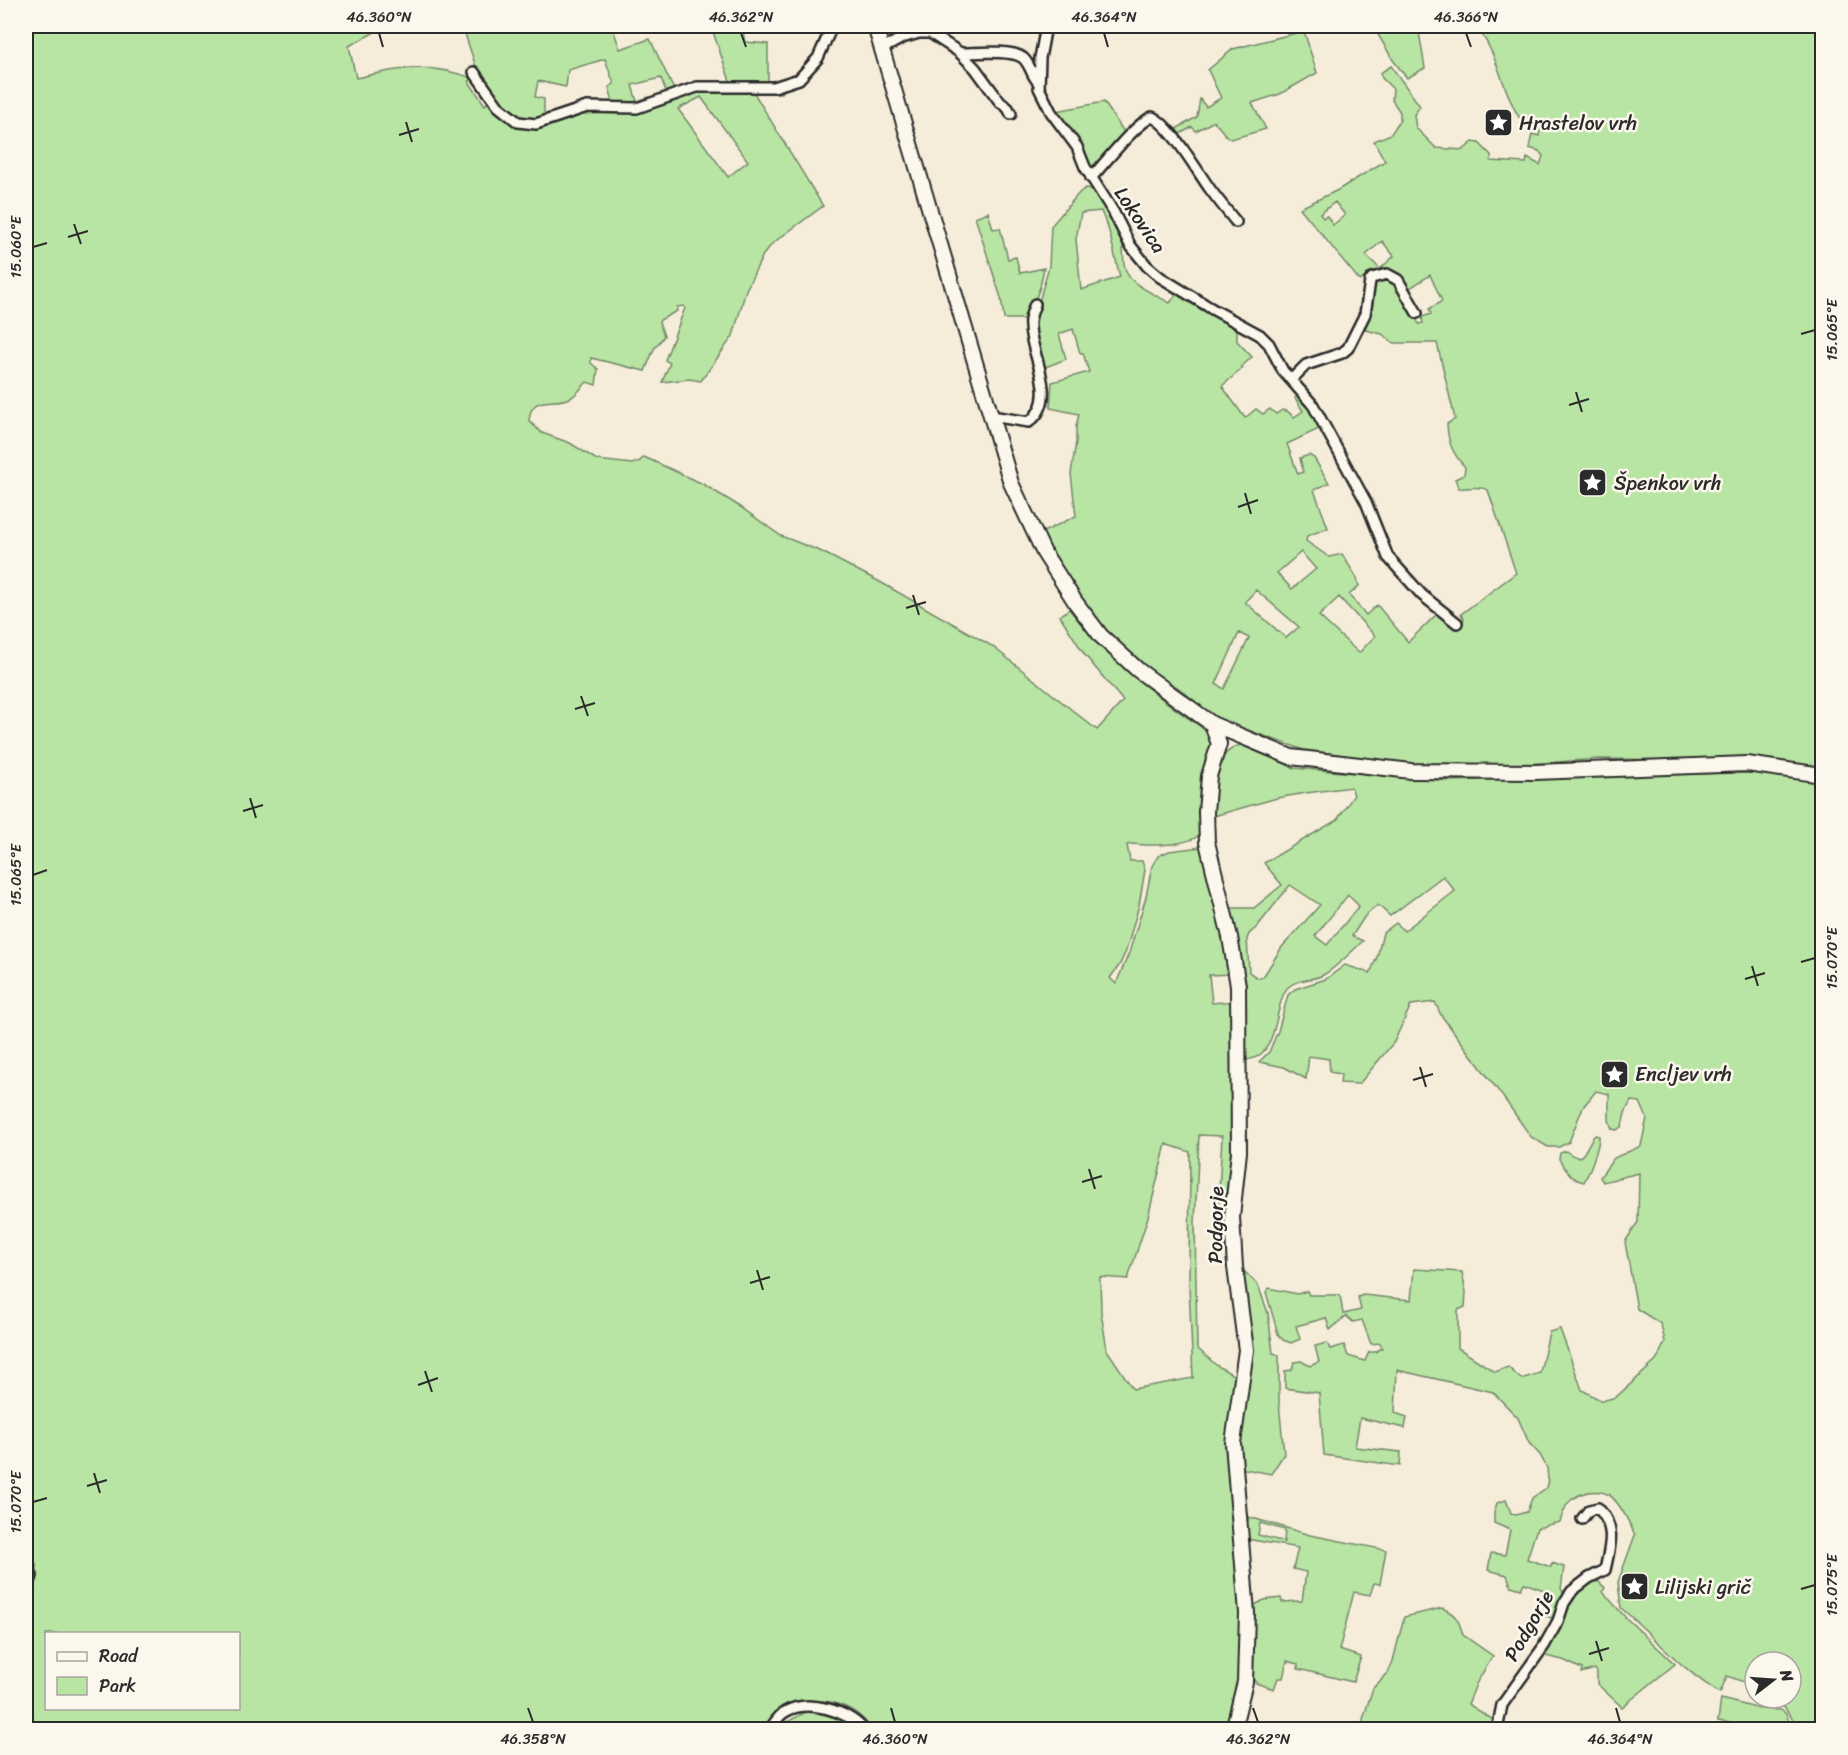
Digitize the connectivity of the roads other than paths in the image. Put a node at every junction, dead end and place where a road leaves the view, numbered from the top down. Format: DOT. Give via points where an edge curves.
graph roads {
  1 [pos="830,26"];
  2 [pos="875,26"];
  3 [pos="1046,26"];
  4 [pos="882,49"];
  5 [pos="961,53"];
  6 [pos="474,72"];
  7 [pos="1039,83"];
  8 [pos="1011,114"];
  9 [pos="1091,178"];
  10 [pos="1236,222"];
  11 [pos="1035,304"];
  12 [pos="1417,313"];
  13 [pos="1291,380"];
  14 [pos="991,416"];
  15 [pos="1457,623"];
  16 [pos="1212,724"];
  17 [pos="1822,775"];
  18 [pos="1582,1519"];
  19 [pos="26,1560"];
  20 [pos="26,1593"];
  21 [pos="26,1717"];
  22 [pos="29,1730"];
  23 [pos="769,1730"];
  24 [pos="864,1730"];
  25 [pos="1233,1730"];
  26 [pos="1497,1730"];
  1 -- 6 [label="street" via="818,58 799,79 774,87 697,87 637,108 587,107 536,124 519,122 498,106"];
  2 -- 4 [label="main road"];
  3 -- 7 [label="street, Lokovica"];
  4 -- 5 [label="street" via="904,33 930,33"];
  4 -- 14 [label="main road"];
  5 -- 7 [label="street" via="1022,57"];
  5 -- 8 [label="street"];
  7 -- 9 [label="street, Lokovica" via="1044,99 1077,147"];
  9 -- 10 [label="street" via="1134,131 1152,117 1159,119"];
  9 -- 13 [label="street, Lokovica" via="1130,245 1147,266 1189,296 1260,335"];
  11 -- 14 [label="street" via="1030,327 1043,380 1036,417 1029,422"];
  12 -- 13 [label="street" via="1398,280 1387,274 1372,278 1365,314 1348,348 1306,365"];
  13 -- 15 [label="street, Lokovica" via="1319,416 1366,502 1388,557 1422,595"];
  14 -- 16 [label="main road" via="1011,483 1044,553 1076,603 1101,636 1138,670"];
  16 -- 17 [label="main road" via="1291,757 1411,771 1535,772 1748,764"];
  16 -- 25 [label="main road, Podgorje" via="1219,744 1209,776 1207,842 1238,986 1239,1152 1232,1217 1234,1267 1246,1350 1233,1443 1247,1613 1245,1682"];
  18 -- 26 [label="street, Podgorje" via="1588,1510 1598,1508 1608,1518 1605,1570 1572,1591 1544,1646 1502,1706"];
  19 -- 20 [label="street" via="33,1576"];
  21 -- 22 [label="street"];
  23 -- 24 [label="street" via="785,1712 802,1706 832,1709"];
}
